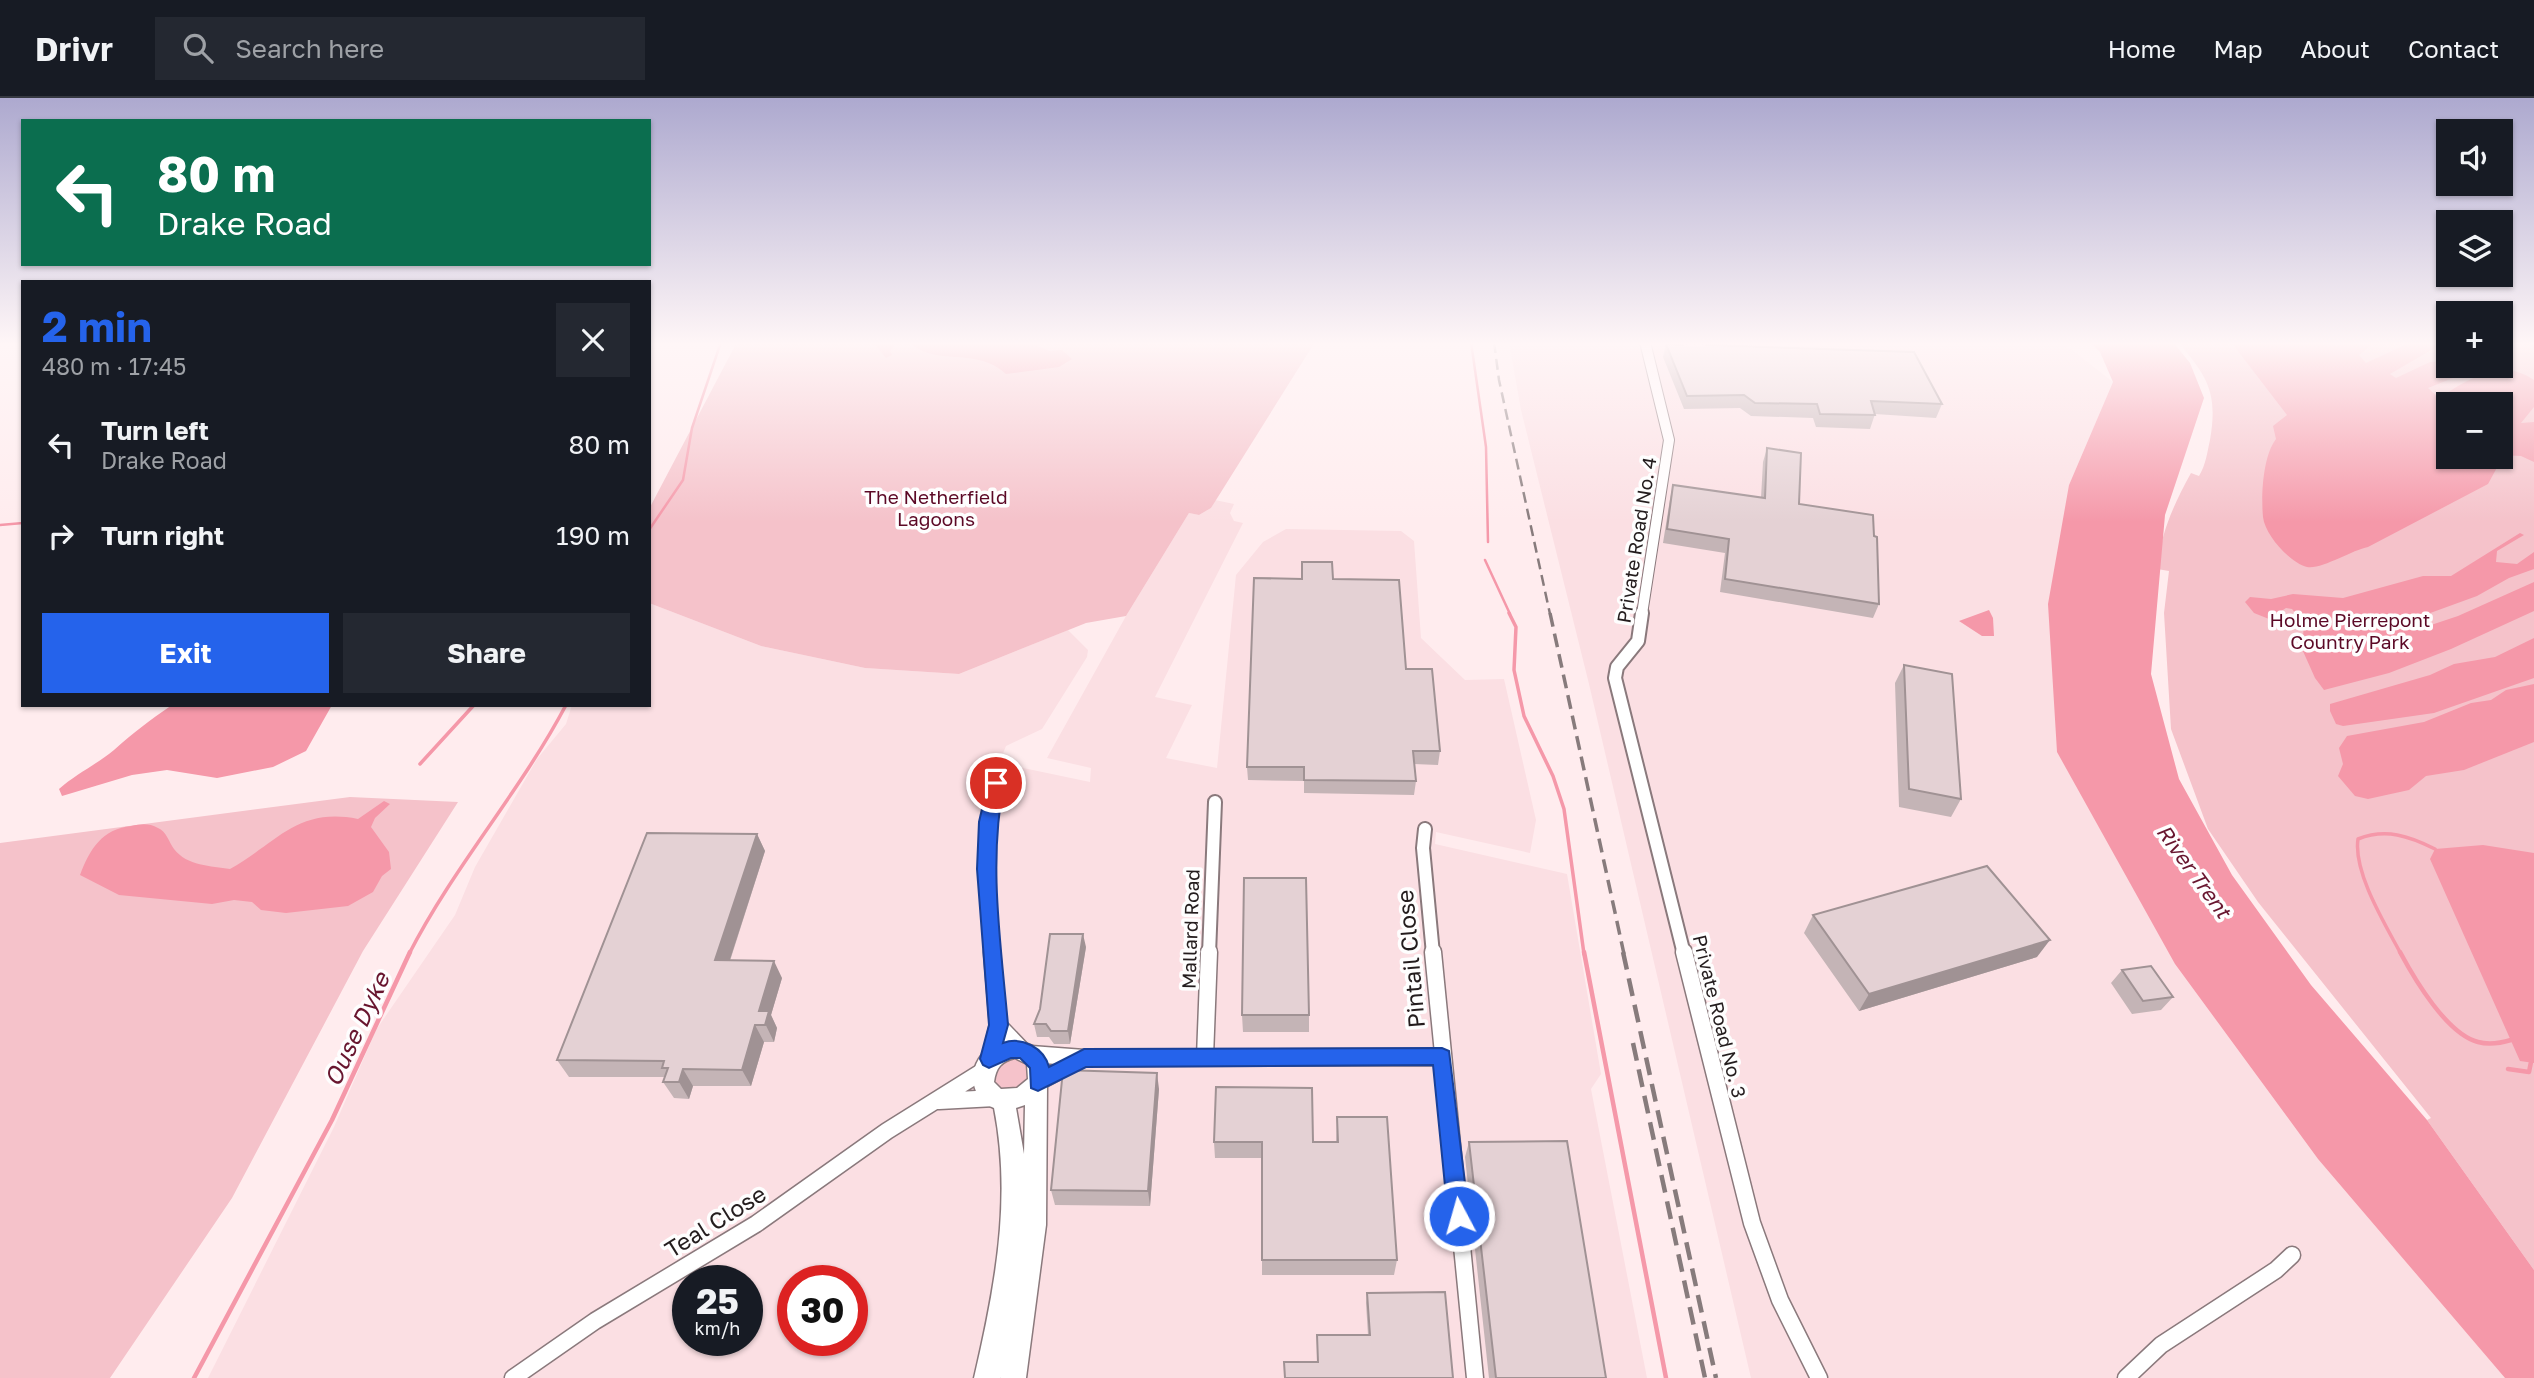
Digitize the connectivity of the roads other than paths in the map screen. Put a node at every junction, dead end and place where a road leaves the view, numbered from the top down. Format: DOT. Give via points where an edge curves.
graph roads {
  1 [pos="1660,402"];
  2 [pos="1627,658"];
  3 [pos="996,783"];
  4 [pos="1215,802"];
  5 [pos="1425,829"];
  6 [pos="998,1025"];
  7 [pos="1026,1051"];
  8 [pos="1205,1057"];
  9 [pos="1442,1057"];
  10 [pos="1084,1058"];
  11 [pos="986,1065"];
  12 [pos="1037,1084"];
  13 [pos="999,1099"];
  14 [pos="939,1101"];
  15 [pos="2292,1255"];
  16 [pos="513,1378"];
  17 [pos="987,1378"];
  18 [pos="1013,1378"];
  19 [pos="1475,1378"];
  20 [pos="1819,1378"];
  21 [pos="2126,1378"];
  1 -- 2 [label="street, Private Road No. 4" via="1669,440 1638,641"];
  2 -- 20 [label="street, Private Road No. 3" via="1617,667 1615,678 1752,1223 1780,1300"];
  3 -- 6 [label="street" via="986,869"];
  4 -- 8 [label="street, Mallard Road"];
  5 -- 9 [label="street, Pintail Close"];
  6 -- 7 [label="street"];
  6 -- 11 [label="street"];
  7 -- 10 [label="street"];
  7 -- 11 [label="street" via="999,1052"];
  7 -- 12 [label="street" via="1040,1065"];
  8 -- 9 [label="street"];
  8 -- 10 [label="street"];
  9 -- 19 [label="street, Pintail Close"];
  10 -- 12 [label="street"];
  11 -- 13 [label="street" via="983,1085"];
  11 -- 14 [label="street, Teal Close"];
  12 -- 13 [label="street" via="1027,1095"];
  12 -- 18 [label="street" via="1034,1225"];
  13 -- 14 [label="street, Teal Close"];
  13 -- 17 [label="street" via="1013,1138 1012,1241"];
  14 -- 16 [label="street, Teal Close"];
  15 -- 21 [label="street" via="2161,1345"];
}
